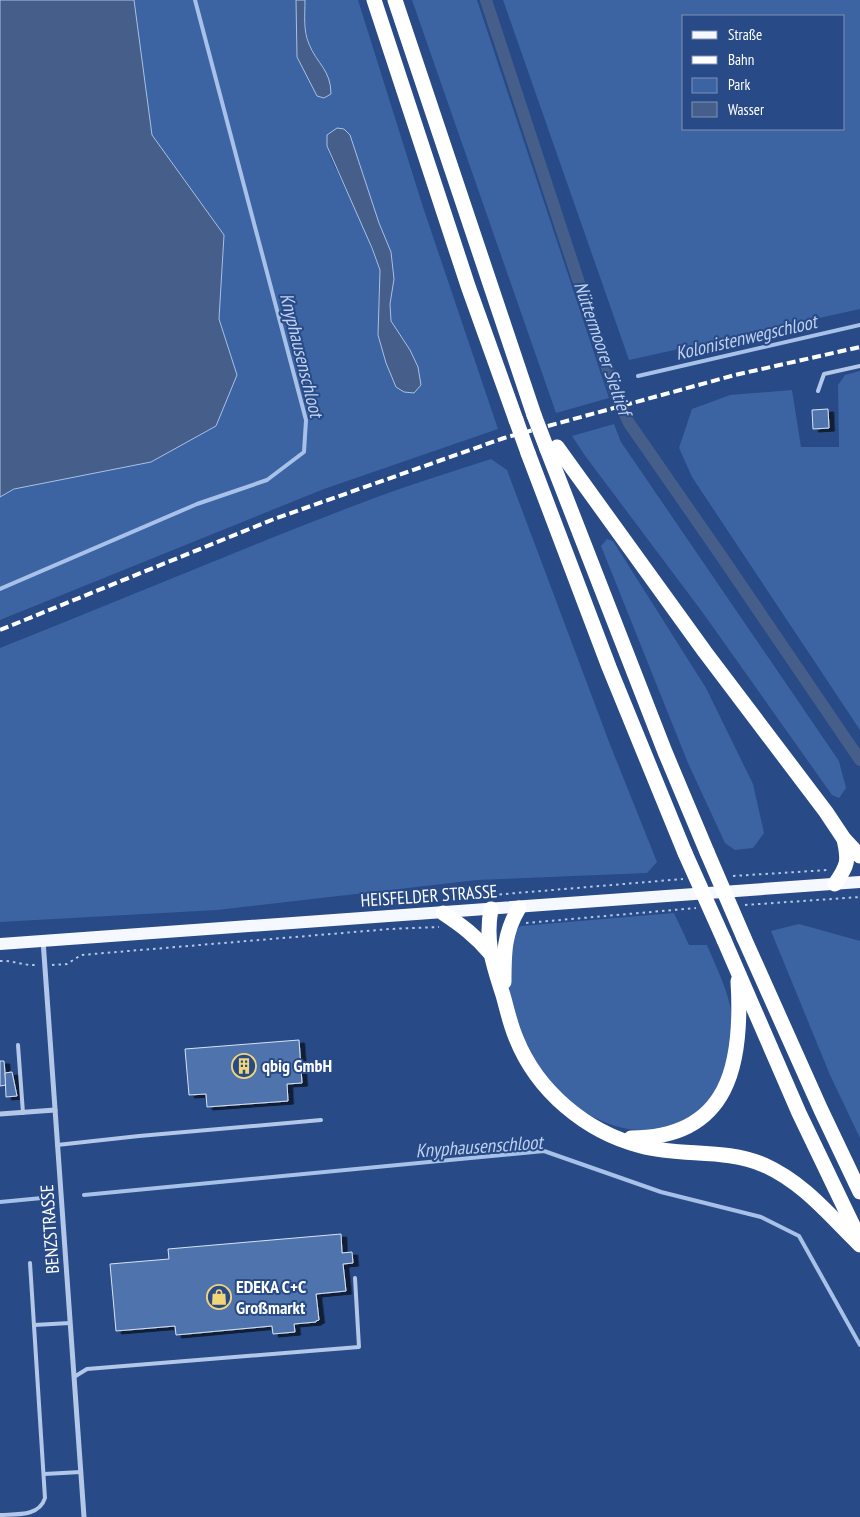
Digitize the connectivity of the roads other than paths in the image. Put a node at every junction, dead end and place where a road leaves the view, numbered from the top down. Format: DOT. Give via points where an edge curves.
graph roads {
  1 [pos="374,0"];
  2 [pos="394,0"];
  3 [pos="860,366"];
  4 [pos="818,391"];
  5 [pos="552,448"];
  6 [pos="844,839"];
  7 [pos="860,856"];
  8 [pos="860,882"];
  9 [pos="835,884"];
  10 [pos="519,908"];
  11 [pos="492,910"];
  12 [pos="443,913"];
  13 [pos="43,940"];
  14 [pos="0,944"];
  15 [pos="490,953"];
  16 [pos="737,970"];
  17 [pos="505,1001"];
  18 [pos="18,1045"];
  19 [pos="55,1110"];
  20 [pos="23,1113"];
  21 [pos="0,1114"];
  22 [pos="321,1120"];
  23 [pos="617,1138"];
  24 [pos="58,1145"];
  25 [pos="860,1192"];
  26 [pos="860,1240"];
  27 [pos="860,1244"];
  28 [pos="30,1263"];
  29 [pos="354,1278"];
  30 [pos="70,1323"];
  31 [pos="34,1325"];
  32 [pos="74,1377"];
  33 [pos="81,1472"];
  34 [pos="44,1474"];
  35 [pos="0,1514"];
  36 [pos="84,1517"];
  1 -- 16 [label="highway, bridge" via="468,286 528,454 609,667"];
  2 -- 5 [label="highway, bridge" via="534,416"];
  3 -- 4 [label="lane" via="824,374"];
  5 -- 6 [label="highway"];
  5 -- 25 [label="highway, bridge" via="662,744 706,852"];
  6 -- 7 [label="highway"];
  6 -- 9 [label="highway" via="846,869"];
  8 -- 9 [label="main road, HEISFELDER STRASSE"];
  9 -- 10 [label="main road, HEISFELDER STRASSE"];
  10 -- 11 [label="main road, HEISFELDER STRASSE"];
  10 -- 17 [label="highway" via="506,938"];
  11 -- 12 [label="main road, HEISFELDER STRASSE"];
  11 -- 15 [label="highway" via="488,931"];
  12 -- 13 [label="main road, HEISFELDER STRASSE"];
  12 -- 15 [label="highway" via="464,927"];
  13 -- 14 [label="main road, HEISFELDER STRASSE"];
  13 -- 19 [label="street, BENZSTRASSE"];
  15 -- 17 [label="highway"];
  16 -- 23 [label="highway" via="739,1014 736,1055 729,1082 720,1096 704,1114 680,1130 658,1137"];
  16 -- 26 [label="highway"];
  17 -- 23 [label="highway" via="520,1048 550,1092 581,1119"];
  18 -- 20 [label="lane"];
  19 -- 20 [label="street"];
  19 -- 24 [label="street, BENZSTRASSE"];
  20 -- 21 [label="street"];
  22 -- 24 [label="lane"];
  23 -- 27 [label="highway" via="661,1150 724,1155 763,1165 809,1194"];
  24 -- 30 [label="street, BENZSTRASSE"];
  28 -- 31 [label="lane"];
  29 -- 32 [label="lane" via="359,1347 87,1369"];
  30 -- 31 [label="lane"];
  30 -- 32 [label="street, BENZSTRASSE"];
  31 -- 34 [label="lane"];
  32 -- 33 [label="street, BENZSTRASSE"];
  33 -- 34 [label="lane"];
  33 -- 36 [label="street, BENZSTRASSE"];
  34 -- 35 [label="lane" via="45,1498 37,1510"];
}
